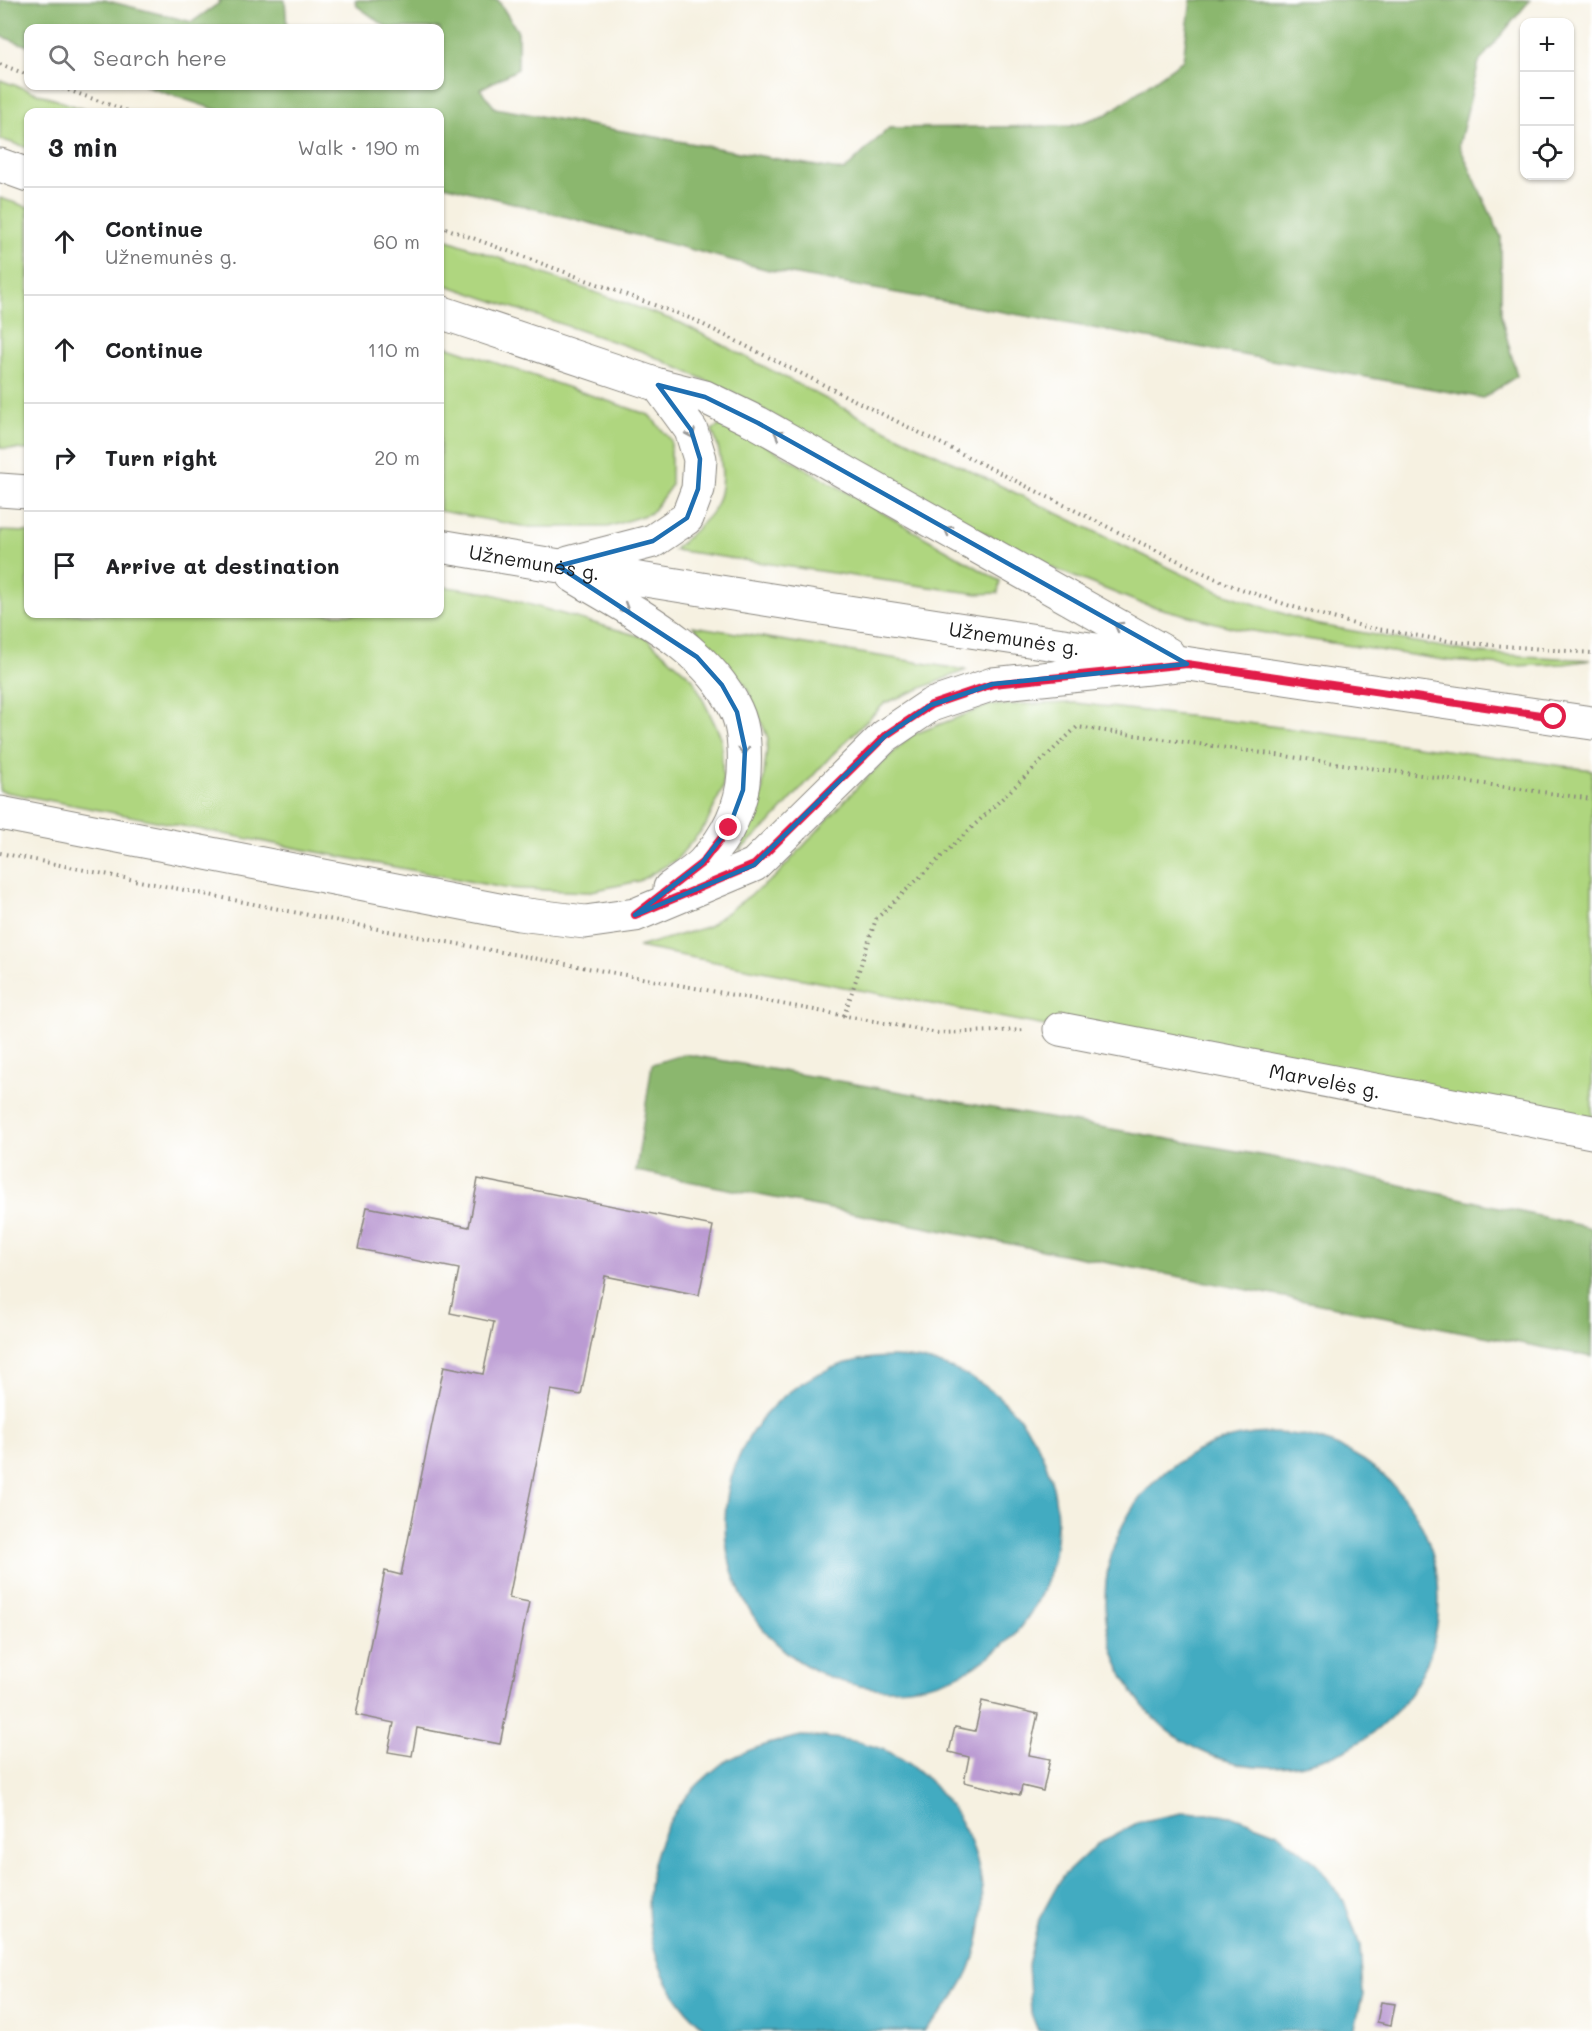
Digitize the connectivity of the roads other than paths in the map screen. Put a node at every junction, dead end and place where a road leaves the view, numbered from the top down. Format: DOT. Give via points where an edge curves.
graph roads {
  1 [pos="0,165"];
  2 [pos="24,174"];
  3 [pos="444,313"];
  4 [pos="658,385"];
  5 [pos="0,490"];
  6 [pos="24,492"];
  7 [pos="444,547"];
  8 [pos="558,566"];
  9 [pos="1187,664"];
  10 [pos="1592,723"];
  11 [pos="0,813"];
  12 [pos="635,915"];
  13 [pos="1060,1029"];
  14 [pos="1592,1132"];
  1 -- 2 [label="main road"];
  3 -- 4 [label="main road"];
  4 -- 8 [label="main road, one-way" via="691,430 700,459 698,489 687,518 653,541"];
  9 -- 4 [label="main road, one-way" via="758,423 705,397"];
  5 -- 6 [label="main road"];
  7 -- 8 [label="main road, Užnemunės g."];
  8 -- 9 [label="main road, Užnemunės g."];
  8 -- 12 [label="main road, one-way" via="657,627 697,657 722,685 737,712 745,749 743,790 729,828 702,863"];
  9 -- 10 [label="main road, Užnemunės g."];
  9 -- 12 [label="main road" via="993,684 931,705 885,736 754,865"];
  11 -- 12 [label="main road" via="519,915 585,921"];
  13 -- 14 [label="main road, Marvelės g."];
}
